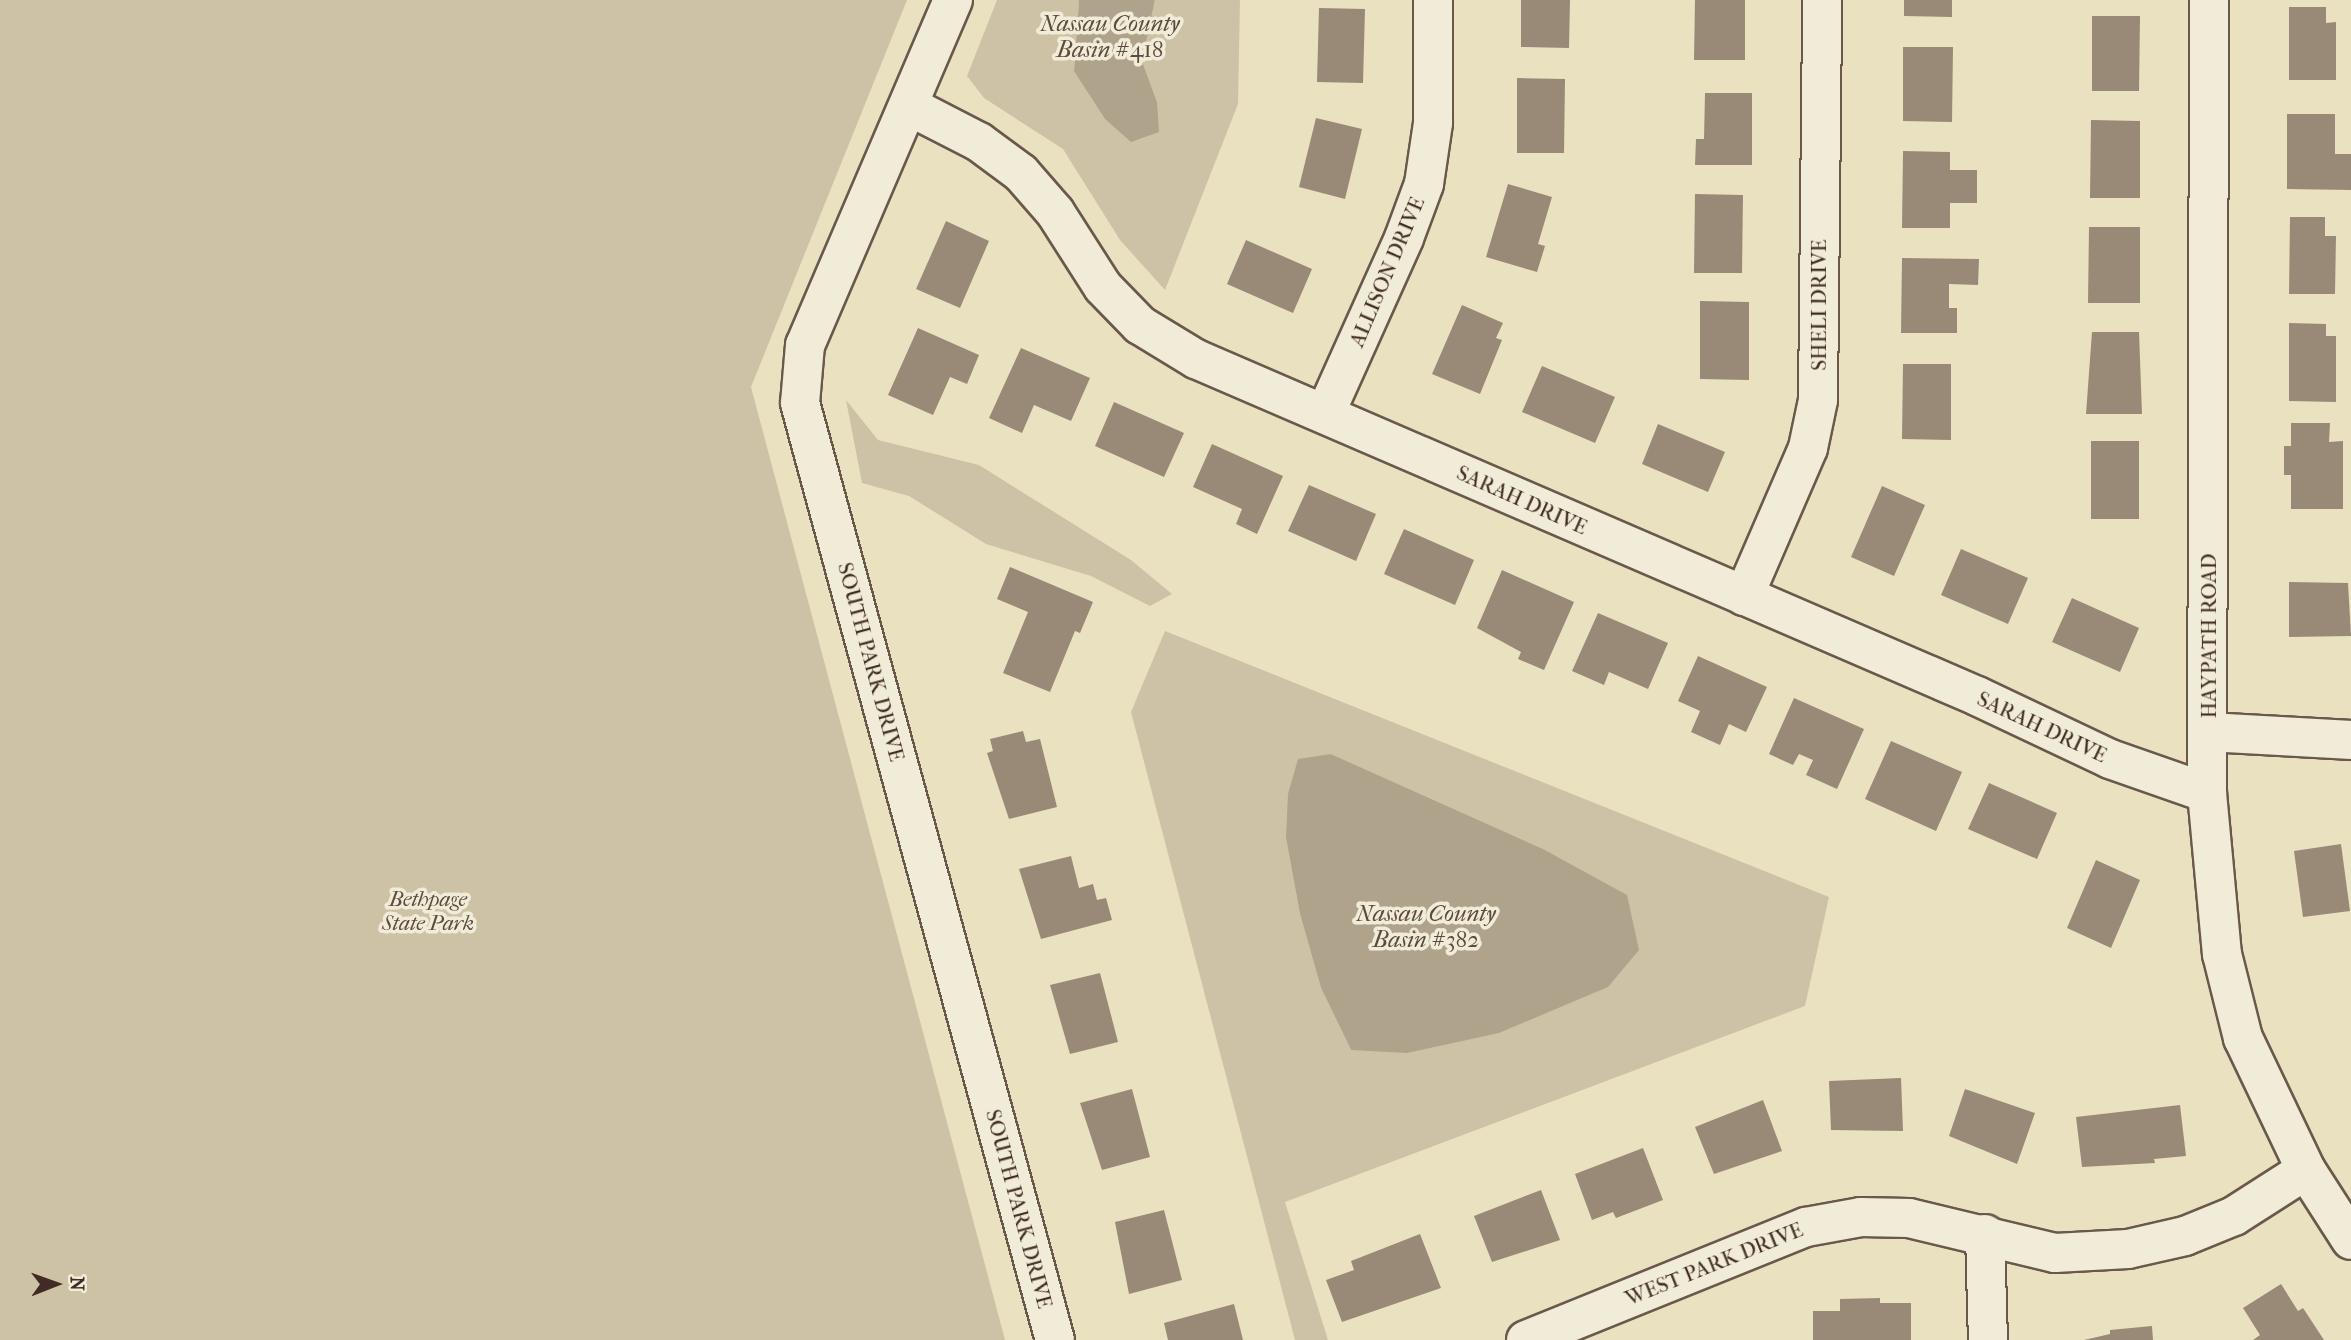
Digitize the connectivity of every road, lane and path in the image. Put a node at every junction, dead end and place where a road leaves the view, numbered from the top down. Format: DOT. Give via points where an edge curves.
graph roads {
  1 [pos="953,0"];
  2 [pos="1433,0"];
  3 [pos="1822,0"];
  4 [pos="2208,0"];
  5 [pos="909,106"];
  6 [pos="1325,414"];
  7 [pos="1744,596"];
  8 [pos="2209,732"];
  9 [pos="2351,740"];
  10 [pos="2207,793"];
  11 [pos="2306,1170"];
  12 [pos="1985,1234"];
  13 [pos="2351,1240"];
  14 [pos="1055,1340"];
  15 [pos="1525,1340"];
  16 [pos="1988,1340"];
  1 -- 5 [label="street, SOUTH PARK DRIVE"];
  2 -- 6 [label="street, ALLISON DRIVE" via="1433,123 1424,184"];
  3 -- 7 [label="street, SHELI DRIVE" via="1818,400 1808,448"];
  4 -- 8 [label="street, HAYPATH ROAD"];
  5 -- 6 [label="street, SARAH DRIVE" via="979,142 1021,173 1055,212 1104,287 1140,325 1196,359"];
  5 -- 14 [label="street, SOUTH PARK DRIVE" via="805,345 800,403"];
  6 -- 7 [label="street, SARAH DRIVE"];
  7 -- 10 [label="street, SARAH DRIVE" via="1976,696 2110,760"];
  8 -- 9 [label="street"];
  8 -- 10 [label="street, HAYPATH ROAD"];
  10 -- 11 [label="street, HAYPATH ROAD" via="2222,954 2243,1038"];
  11 -- 12 [label="street, WEST PARK DRIVE" via="2234,1216 2185,1236 2128,1249 2055,1252"];
  11 -- 13 [label="street, HAYPATH ROAD"];
  12 -- 15 [label="street, WEST PARK DRIVE" via="1909,1218 1861,1217 1806,1227"];
  12 -- 16 [label="street"];
}
